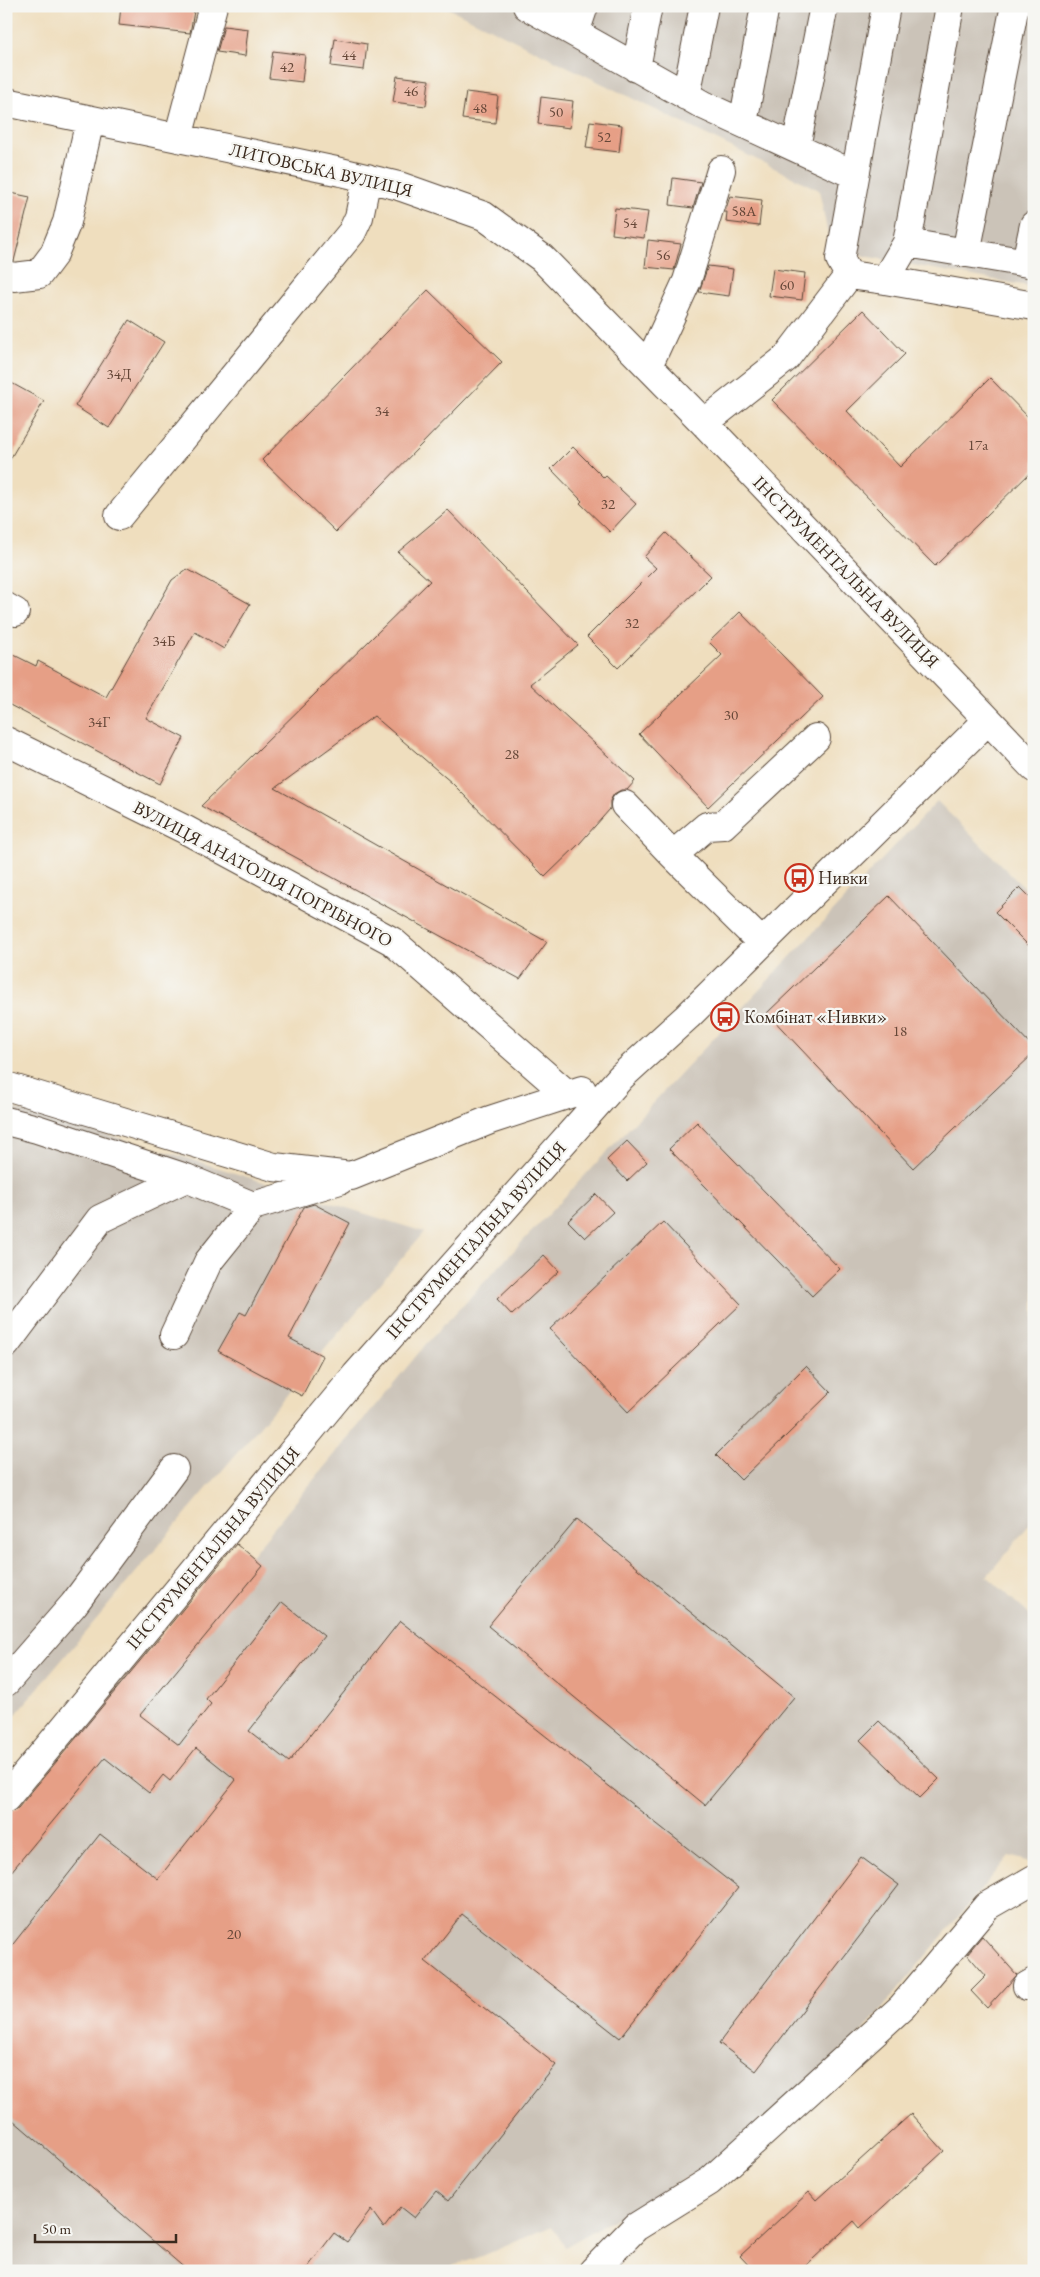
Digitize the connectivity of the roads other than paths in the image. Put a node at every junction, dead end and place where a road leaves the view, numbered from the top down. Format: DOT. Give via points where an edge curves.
graph roads {
  1 [pos="213,6"];
  2 [pos="527,6"];
  3 [pos="584,6"];
  4 [pos="648,6"];
  5 [pos="704,6"];
  6 [pos="765,6"];
  7 [pos="824,6"];
  8 [pos="886,6"];
  9 [pos="950,6"];
  10 [pos="1014,10"];
  11 [pos="575,33"];
  12 [pos="636,68"];
  13 [pos="686,96"];
  14 [pos="6,102"];
  15 [pos="90,120"];
  16 [pos="742,123"];
  17 [pos="178,138"];
  18 [pos="796,148"];
  19 [pos="721,170"];
  20 [pos="855,175"];
  21 [pos="367,178"];
  22 [pos="1034,225"];
  23 [pos="906,243"];
  24 [pos="966,253"];
  25 [pos="1030,263"];
  26 [pos="6,275"];
  27 [pos="849,275"];
  28 [pos="885,280"];
  29 [pos="1034,306"];
  30 [pos="648,366"];
  31 [pos="704,424"];
  32 [pos="119,516"];
  33 [pos="988,720"];
  34 [pos="816,738"];
  35 [pos="6,741"];
  36 [pos="1034,768"];
  37 [pos="625,806"];
  38 [pos="673,855"];
  39 [pos="762,944"];
  40 [pos="621,1077"];
  41 [pos="6,1086"];
  42 [pos="568,1094"];
  43 [pos="6,1121"];
  44 [pos="351,1176"];
  45 [pos="186,1178"];
  46 [pos="253,1206"];
  47 [pos="174,1335"];
  48 [pos="6,1344"];
  49 [pos="174,1469"];
  50 [pos="6,1682"];
  51 [pos="6,1798"];
  52 [pos="1034,1879"];
  53 [pos="592,2271"];
  1 -- 17 [label="street"];
  2 -- 11 [label="street"];
  3 -- 11 [label="street"];
  4 -- 12 [label="street"];
  5 -- 13 [label="street"];
  6 -- 16 [label="street"];
  7 -- 18 [label="street"];
  8 -- 20 [label="street"];
  9 -- 23 [label="street"];
  10 -- 24 [label="street"];
  11 -- 12 [label="street"];
  12 -- 13 [label="street"];
  13 -- 16 [label="street"];
  14 -- 15 [label="street, ЛИТОВСЬКА ВУЛИЦЯ"];
  15 -- 17 [label="street, ЛИТОВСЬКА ВУЛИЦЯ"];
  15 -- 26 [label="street" via="67,222 54,254 40,274"];
  16 -- 18 [label="street"];
  17 -- 21 [label="street, ЛИТОВСЬКА ВУЛИЦЯ"];
  18 -- 20 [label="street"];
  19 -- 30 [label="street" via="687,280"];
  20 -- 27 [label="street" via="840,259"];
  21 -- 30 [label="street, ЛИТОВСЬКА ВУЛИЦЯ" via="484,216 542,258"];
  21 -- 32 [label="street" via="352,232"];
  22 -- 25 [label="street"];
  23 -- 24 [label="street"];
  23 -- 28 [label="street"];
  24 -- 25 [label="street"];
  27 -- 28 [label="street"];
  27 -- 31 [label="street" via="786,358"];
  28 -- 29 [label="street"];
  30 -- 31 [label="street, ЛИТОВСЬКА ВУЛИЦЯ"];
  31 -- 33 [label="street, ІНСТРУМЕНТАЛЬНА ВУЛИЦЯ"];
  33 -- 36 [label="street, ІНСТРУМЕНТАЛЬНА ВУЛИЦЯ"];
  33 -- 39 [label="street, ІНСТРУМЕНТАЛЬНА ВУЛИЦЯ"];
  34 -- 38 [label="street" via="723,825 707,826"];
  35 -- 42 [label="street, ВУЛИЦЯ АНАТОЛІЯ ПОГРІБНОГО" via="186,830 392,941"];
  37 -- 38 [label="street"];
  38 -- 39 [label="street"];
  39 -- 40 [label="street, ІНСТРУМЕНТАЛЬНА ВУЛИЦЯ"];
  40 -- 42 [label="street"];
  40 -- 51 [label="street, ІНСТРУМЕНТАЛЬНА ВУЛИЦЯ" via="356,1376"];
  41 -- 44 [label="street" via="274,1167"];
  42 -- 44 [label="street" via="490,1120"];
  43 -- 45 [label="street"];
  44 -- 46 [label="street"];
  45 -- 46 [label="street"];
  45 -- 48 [label="street" via="100,1219"];
  46 -- 47 [label="street" via="208,1262"];
  49 -- 50 [label="street" via="74,1604"];
  52 -- 53 [label="street" via="987,1906 902,2007 710,2181 636,2228"];
}
